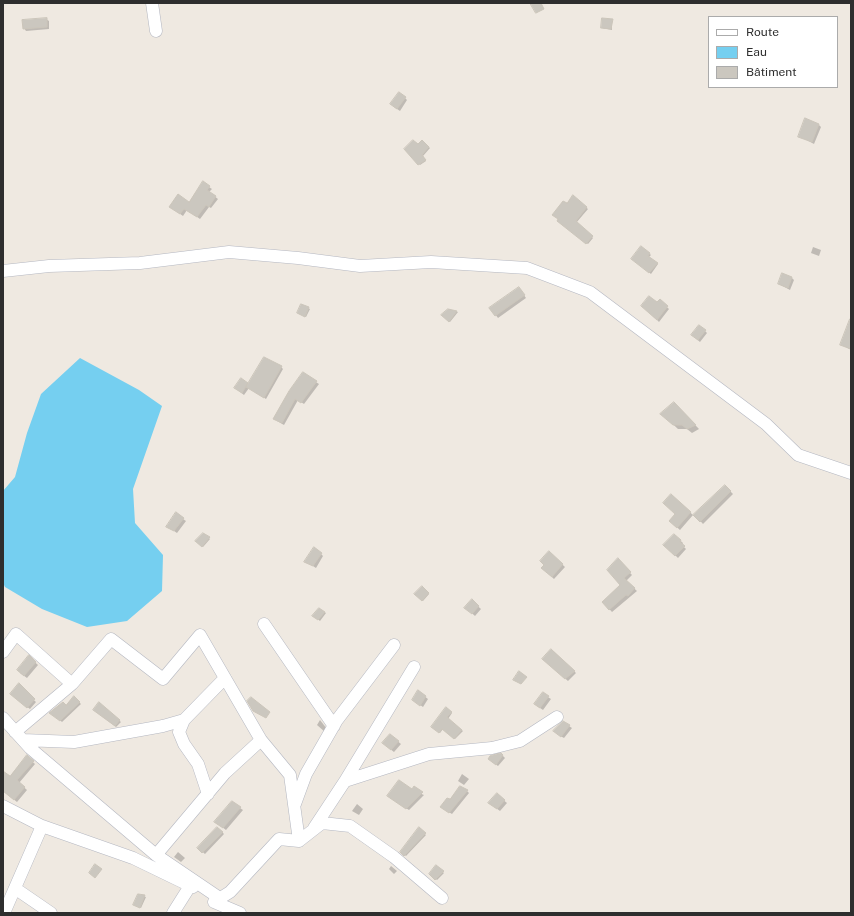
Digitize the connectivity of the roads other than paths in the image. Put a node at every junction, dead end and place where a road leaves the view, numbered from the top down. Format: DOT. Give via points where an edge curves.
graph roads {
  1 [pos="152,3"];
  2 [pos="156,31"];
  3 [pos="3,271"];
  4 [pos="851,473"];
  5 [pos="264,624"];
  6 [pos="394,645"];
  7 [pos="3,652"];
  8 [pos="414,668"];
  9 [pos="225,678"];
  10 [pos="72,684"];
  11 [pos="557,717"];
  12 [pos="3,718"];
  13 [pos="184,720"];
  14 [pos="334,726"];
  15 [pos="19,736"];
  16 [pos="262,740"];
  17 [pos="345,781"];
  18 [pos="208,794"];
  19 [pos="3,806"];
  20 [pos="294,807"];
  21 [pos="42,826"];
  22 [pos="314,828"];
  23 [pos="299,841"];
  24 [pos="156,855"];
  25 [pos="190,886"];
  26 [pos="16,889"];
  27 [pos="442,898"];
  28 [pos="216,899"];
  29 [pos="4,913"];
  30 [pos="51,913"];
  31 [pos="173,913"];
  32 [pos="240,913"];
  1 -- 2 [label="street"];
  3 -- 4 [label="street" via="49,266 140,263 229,252 360,266 431,262 527,268 590,292 766,424 798,455"];
  5 -- 14 [label="street"];
  6 -- 14 [label="street"];
  7 -- 10 [label="street" via="16,634"];
  8 -- 17 [label="street"];
  9 -- 10 [label="street" via="200,636 163,680 111,639"];
  9 -- 13 [label="street"];
  9 -- 16 [label="street"];
  10 -- 15 [label="street"];
  11 -- 17 [label="street" via="520,741 492,748 429,754"];
  12 -- 15 [label="street"];
  13 -- 15 [label="street" via="74,742"];
  13 -- 18 [label="street" via="179,732 198,764"];
  14 -- 20 [label="street" via="306,774"];
  15 -- 24 [label="street"];
  16 -- 18 [label="street" via="226,773"];
  16 -- 20 [label="street" via="290,776"];
  17 -- 22 [label="street"];
  18 -- 24 [label="street"];
  19 -- 21 [label="street"];
  20 -- 23 [label="street"];
  21 -- 25 [label="street" via="133,858"];
  21 -- 26 [label="street"];
  22 -- 23 [label="street"];
  22 -- 27 [label="street" via="322,823 350,826 394,857"];
  23 -- 28 [label="street" via="279,839 230,892"];
  24 -- 28 [label="street"];
  25 -- 28 [label="street"];
  25 -- 31 [label="street"];
  26 -- 29 [label="street"];
  26 -- 30 [label="street"];
  28 -- 32 [label="street"];
}
